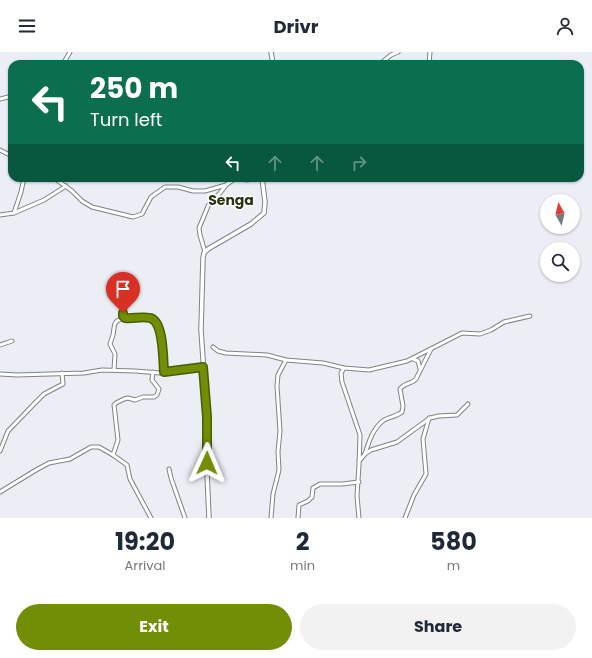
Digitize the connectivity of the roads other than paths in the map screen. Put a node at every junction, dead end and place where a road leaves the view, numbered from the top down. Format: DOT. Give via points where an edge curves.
graph roads {
  1 [pos="398,52"];
  2 [pos="385,60"];
  3 [pos="23,182"];
  4 [pos="60,182"];
  5 [pos="230,182"];
  6 [pos="263,182"];
  7 [pos="226,185"];
  8 [pos="66,186"];
  9 [pos="14,213"];
  10 [pos="0,215"];
  11 [pos="205,252"];
  12 [pos="122,302"];
  13 [pos="530,316"];
  14 [pos="125,318"];
  15 [pos="12,340"];
  16 [pos="0,345"];
  17 [pos="213,347"];
  18 [pos="431,349"];
  19 [pos="412,358"];
  20 [pos="286,360"];
  21 [pos="416,360"];
  22 [pos="425,362"];
  23 [pos="203,367"];
  24 [pos="344,368"];
  25 [pos="420,369"];
  26 [pos="114,370"];
  27 [pos="153,372"];
  28 [pos="164,372"];
  29 [pos="62,373"];
  30 [pos="0,374"];
  31 [pos="468,404"];
  32 [pos="430,418"];
  33 [pos="0,451"];
  34 [pos="365,454"];
  35 [pos="113,455"];
  36 [pos="359,461"];
  37 [pos="169,469"];
  38 [pos="359,482"];
  39 [pos="0,492"];
  40 [pos="151,518"];
  41 [pos="185,518"];
  42 [pos="209,518"];
  43 [pos="271,518"];
  44 [pos="298,518"];
  45 [pos="359,518"];
  46 [pos="405,518"];
  1 -- 2 [label="street"];
  3 -- 9 [label="street"];
  4 -- 8 [label="street"];
  5 -- 7 [label="street"];
  6 -- 11 [label="street" via="266,202 262,216"];
  7 -- 8 [label="street" via="197,192 181,187 165,187 151,197 142,214 134,217 92,207"];
  7 -- 11 [label="street" via="209,204 199,228"];
  8 -- 9 [label="street" via="51,197"];
  9 -- 10 [label="street"];
  11 -- 23 [label="street" via="201,318"];
  12 -- 14 [label="street" via="126,306 123,314"];
  13 -- 18 [label="street" via="504,322 480,334 462,333"];
  14 -- 26 [label="street" via="117,321 114,326 110,344 115,354"];
  14 -- 28 [label="street" via="148,317 157,323"];
  15 -- 16 [label="street"];
  17 -- 20 [label="street" via="226,354 267,355"];
  18 -- 19 [label="street"];
  18 -- 22 [label="street"];
  19 -- 21 [label="street"];
  19 -- 24 [label="street" via="369,370"];
  20 -- 24 [label="street" via="323,363"];
  20 -- 43 [label="street" via="278,375 279,470"];
  21 -- 22 [label="street"];
  21 -- 25 [label="street"];
  22 -- 25 [label="street"];
  23 -- 28 [label="street"];
  23 -- 42 [label="street" via="207,417"];
  24 -- 36 [label="street" via="341,373 342,382 360,435"];
  25 -- 34 [label="street" via="414,382 400,389 402,412 384,420 373,432"];
  26 -- 27 [label="street"];
  26 -- 29 [label="street"];
  27 -- 28 [label="street"];
  27 -- 35 [label="street" via="152,380 159,389 157,395 135,400 128,398 114,405 118,440"];
  29 -- 30 [label="street"];
  29 -- 33 [label="street" via="63,384 44,394 8,431"];
  31 -- 32 [label="street" via="457,415"];
  32 -- 34 [label="street" via="397,442"];
  32 -- 46 [label="street" via="423,439 426,474"];
  34 -- 36 [label="street"];
  35 -- 39 [label="street" via="99,447 91,448 70,460 49,464 36,470"];
  35 -- 40 [label="street" via="127,465 130,479"];
  36 -- 38 [label="street"];
  37 -- 41 [label="street"];
  38 -- 44 [label="street" via="323,483 314,486 312,497 299,505"];
  38 -- 45 [label="street"];
}
